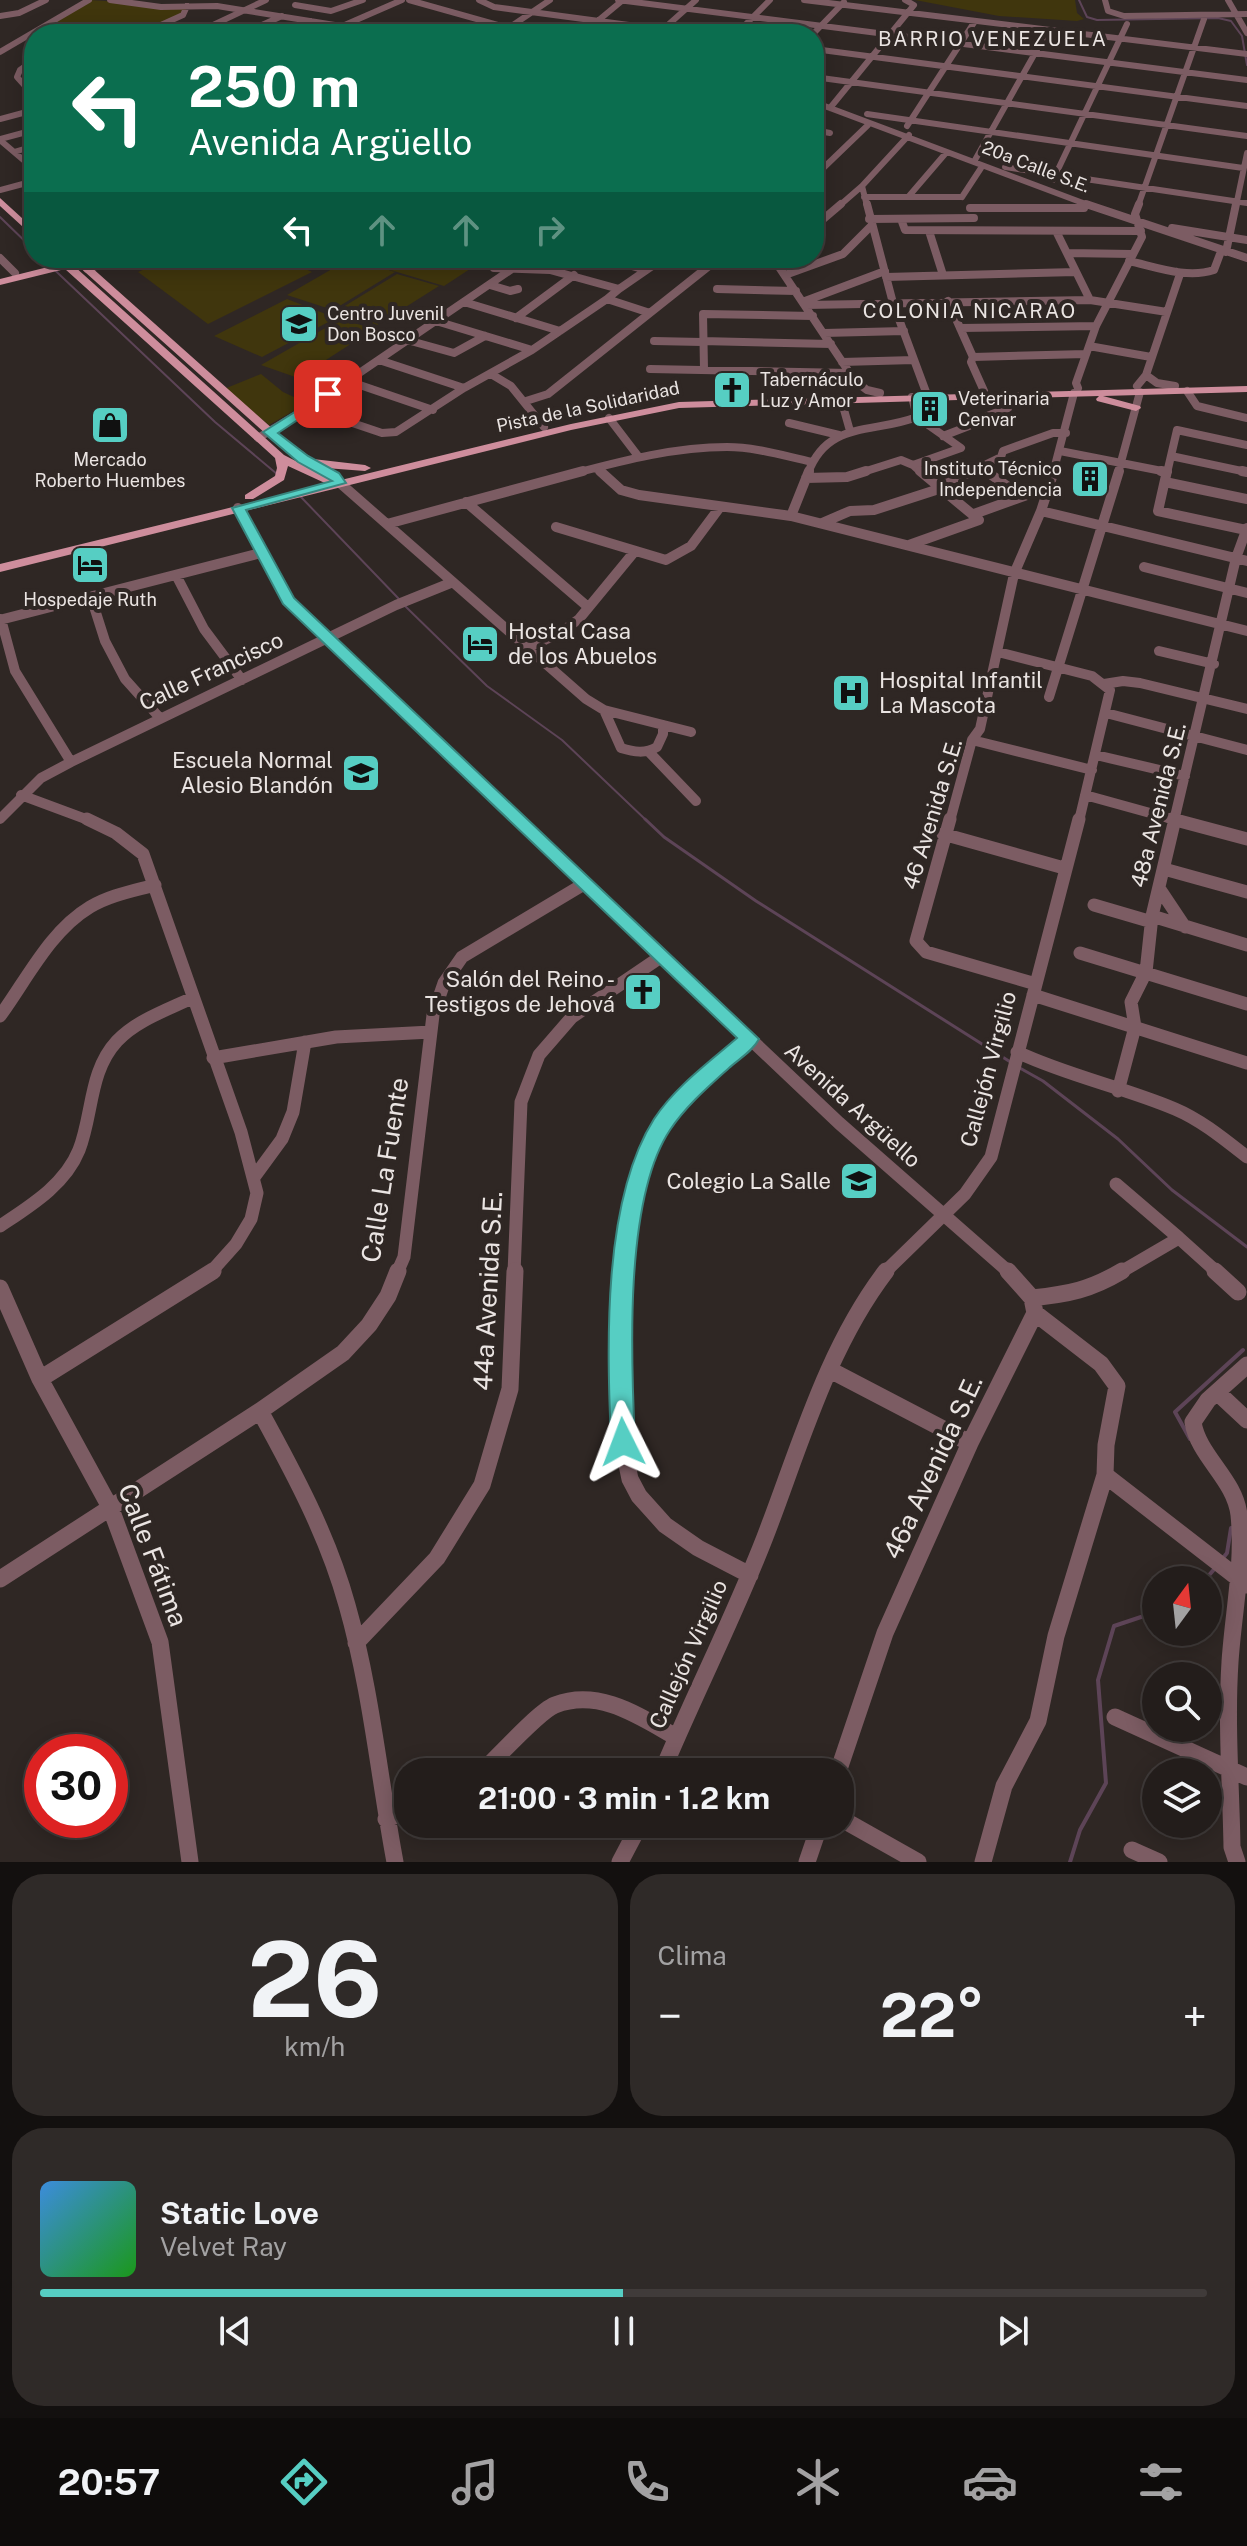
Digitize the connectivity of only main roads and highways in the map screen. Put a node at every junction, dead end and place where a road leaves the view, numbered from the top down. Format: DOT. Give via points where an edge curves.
graph roads {
  1 [pos="0,190"];
  2 [pos="0,201"];
  3 [pos="24,213"];
  4 [pos="24,224"];
  5 [pos="40,268"];
  6 [pos="44,268"];
  7 [pos="70,268"];
  8 [pos="70,268"];
  9 [pos="0,279"];
  10 [pos="1245,385"];
  11 [pos="1139,389"];
  12 [pos="1077,392"];
  13 [pos="841,397"];
  14 [pos="1136,408"];
  15 [pos="280,457"];
  16 [pos="308,462"];
  17 [pos="365,468"];
  18 [pos="321,479"];
  19 [pos="337,480"];
  20 [pos="249,497"];
  21 [pos="0,557"];
  22 [pos="0,568"];
  1 -- 3 [label="main road"];
  2 -- 4 [label="main road"];
  5 -- 9 [label="main road"];
  6 -- 9 [label="main road"];
  7 -- 16 [label="main road"];
  8 -- 15 [label="main road"];
  10 -- 11 [label="main road, Pista de la Solidaridad"];
  10 -- 11 [label="main road, Pista de la Solidaridad"];
  11 -- 12 [label="main road, Pista de la Solidaridad"];
  12 -- 13 [label="main road, Pista de la Solidaridad"];
  12 -- 13 [label="main road, Pista de la Solidaridad"];
  12 -- 14 [label="main road"];
  13 -- 17 [label="main road, Pista de la Solidaridad" via="661,401"];
  13 -- 19 [label="main road, Pista de la Solidaridad" via="679,405"];
  15 -- 18 [label="main road"];
  15 -- 20 [label="main road" via="280,478"];
  16 -- 17 [label="main road"];
  16 -- 19 [label="main road"];
  17 -- 19 [label="main road, Pista de la Solidaridad"];
  18 -- 19 [label="main road"];
  18 -- 20 [label="main road"];
  19 -- 22 [label="main road, Pista de la Solidaridad"];
  20 -- 21 [label="main road"];
}
